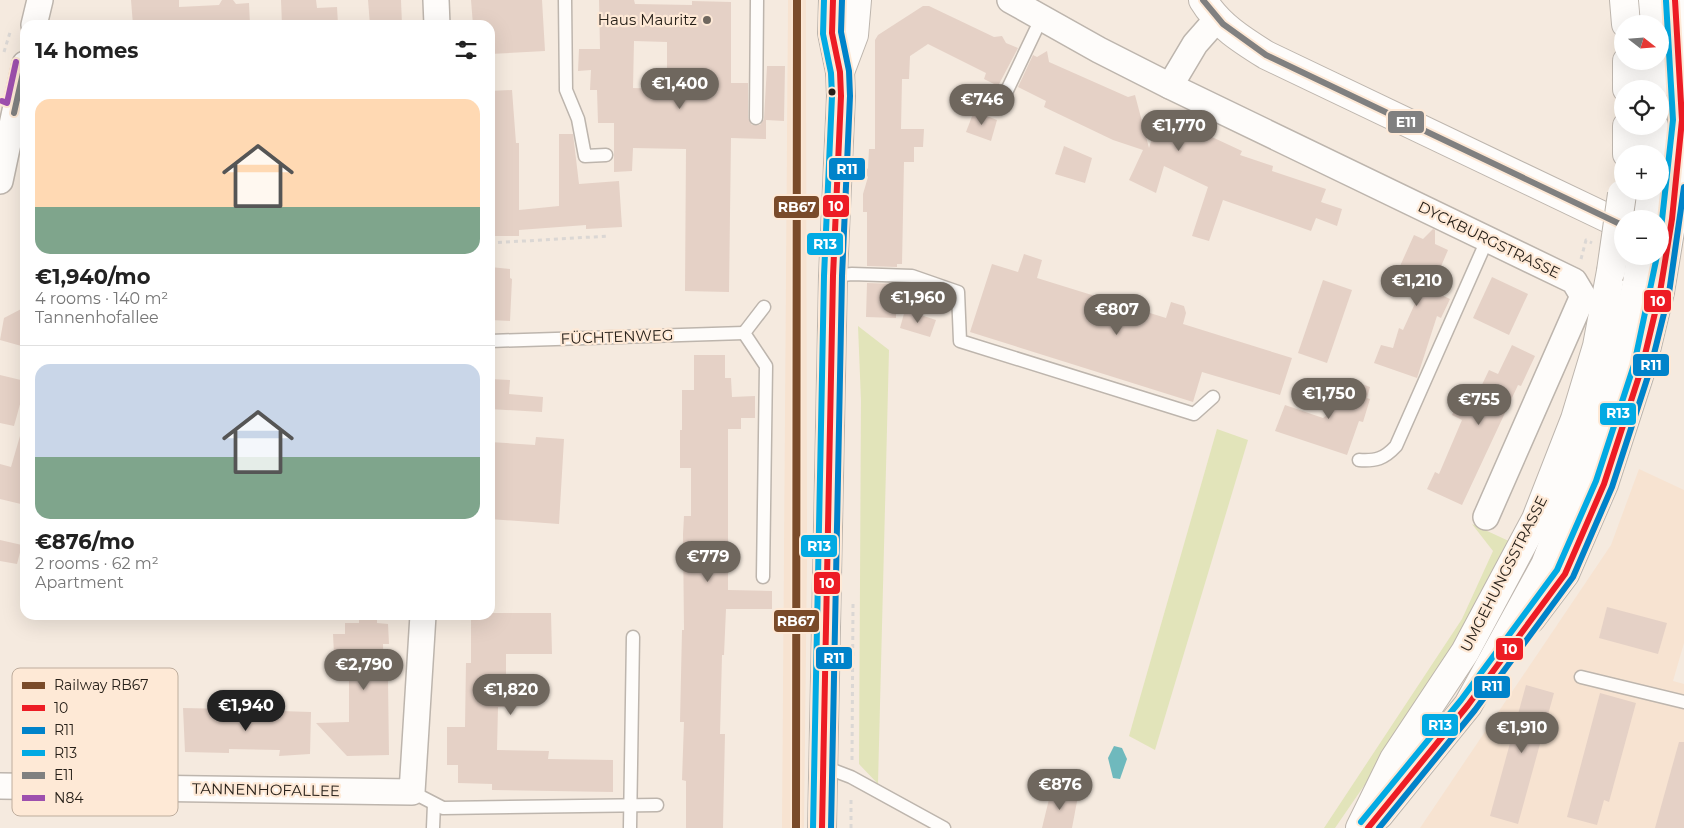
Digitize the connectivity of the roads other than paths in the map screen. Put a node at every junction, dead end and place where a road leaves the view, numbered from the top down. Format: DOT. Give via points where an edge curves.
graph roads {
  1 [pos="40,0"];
  2 [pos="436,0"];
  3 [pos="565,0"];
  4 [pos="756,0"];
  5 [pos="833,0"];
  6 [pos="857,0"];
  7 [pos="1010,0"];
  8 [pos="1624,0"];
  9 [pos="1653,0"];
  10 [pos="1675,0"];
  11 [pos="1210,10"];
  12 [pos="1625,15"];
  13 [pos="1654,15"];
  14 [pos="1040,19"];
  15 [pos="25,20"];
  16 [pos="437,20"];
  17 [pos="14,61"];
  18 [pos="840,72"];
  19 [pos="1170,86"];
  20 [pos="1002,101"];
  21 [pos="7,111"];
  22 [pos="1683,113"];
  23 [pos="756,118"];
  24 [pos="606,155"];
  25 [pos="0,182"];
  26 [pos="1621,200"];
  27 [pos="1654,208"];
  28 [pos="1614,221"];
  29 [pos="1487,240"];
  30 [pos="1669,248"];
  31 [pos="1684,255"];
  32 [pos="1643,265"];
  33 [pos="833,276"];
  34 [pos="1648,288"];
  35 [pos="764,307"];
  36 [pos="744,333"];
  37 [pos="495,340"];
  38 [pos="1213,397"];
  39 [pos="1359,460"];
  40 [pos="1486,517"];
  41 [pos="763,577"];
  42 [pos="423,620"];
  43 [pos="633,637"];
  44 [pos="1581,677"];
  45 [pos="1684,702"];
  46 [pos="822,766"];
  47 [pos="178,789"];
  48 [pos="412,792"];
  49 [pos="434,804"];
  50 [pos="630,805"];
  51 [pos="657,805"];
  52 [pos="433,828"];
  53 [pos="630,828"];
  54 [pos="822,828"];
  55 [pos="944,828"];
  56 [pos="1360,828"];
  57 [pos="1368,828"];
  1 -- 15 [label="street"];
  2 -- 16 [label="street"];
  3 -- 24 [label="lane" via="566,90 578,119 585,156"];
  4 -- 23 [label="lane"];
  5 -- 18 [label="main road" via="832,33"];
  6 -- 18 [label="main road" via="854,35"];
  7 -- 14 [label="street, DYCKBURGSTRASSE"];
  8 -- 12 [label="main road"];
  9 -- 13 [label="main road"];
  10 -- 22 [label="main road"];
  11 -- 19 [label="street" via="1195,44"];
  11 -- 28 [label="main road" via="1238,37 1266,55"];
  14 -- 19 [label="street, DYCKBURGSTRASSE"];
  14 -- 20 [label="lane"];
  17 -- 21 [label="street"];
  18 -- 33 [label="main road"];
  19 -- 29 [label="street, DYCKBURGSTRASSE"];
  21 -- 25 [label="street"];
  22 -- 27 [label="main road"];
  26 -- 56 [label="main road, UMGEHUNGSSTRASSE, bridge" via="1597,346 1574,419 1536,519 1465,652 1394,759"];
  27 -- 34 [label="main road, bridge"];
  29 -- 39 [label="lane" via="1396,446 1387,456 1375,461"];
  29 -- 40 [label="street, DYCKBURGSTRASSE" via="1574,281 1583,296"];
  30 -- 31 [label="main road"];
  32 -- 34 [label="main road, bridge"];
  33 -- 38 [label="lane" via="912,276 958,292 960,341 1194,414"];
  33 -- 46 [label="main road"];
  34 -- 57 [label="main road" via="1642,367 1604,484 1565,574 1468,705"];
  35 -- 36 [label="lane"];
  36 -- 37 [label="lane, FÜCHTENWEG"];
  36 -- 41 [label="lane" via="766,366"];
  42 -- 48 [label="street"];
  43 -- 50 [label="lane"];
  44 -- 45 [label="lane"];
  46 -- 54 [label="main road"];
  46 -- 55 [label="lane" via="851,777"];
  47 -- 48 [label="street, TANNENHOFALLEE"];
  48 -- 49 [label="lane, TANNENHOFALLEE"];
  49 -- 50 [label="lane, TANNENHOFALLEE" via="443,808"];
  49 -- 52 [label="lane"];
  50 -- 51 [label="lane, TANNENHOFALLEE"];
  50 -- 53 [label="lane"];
}
